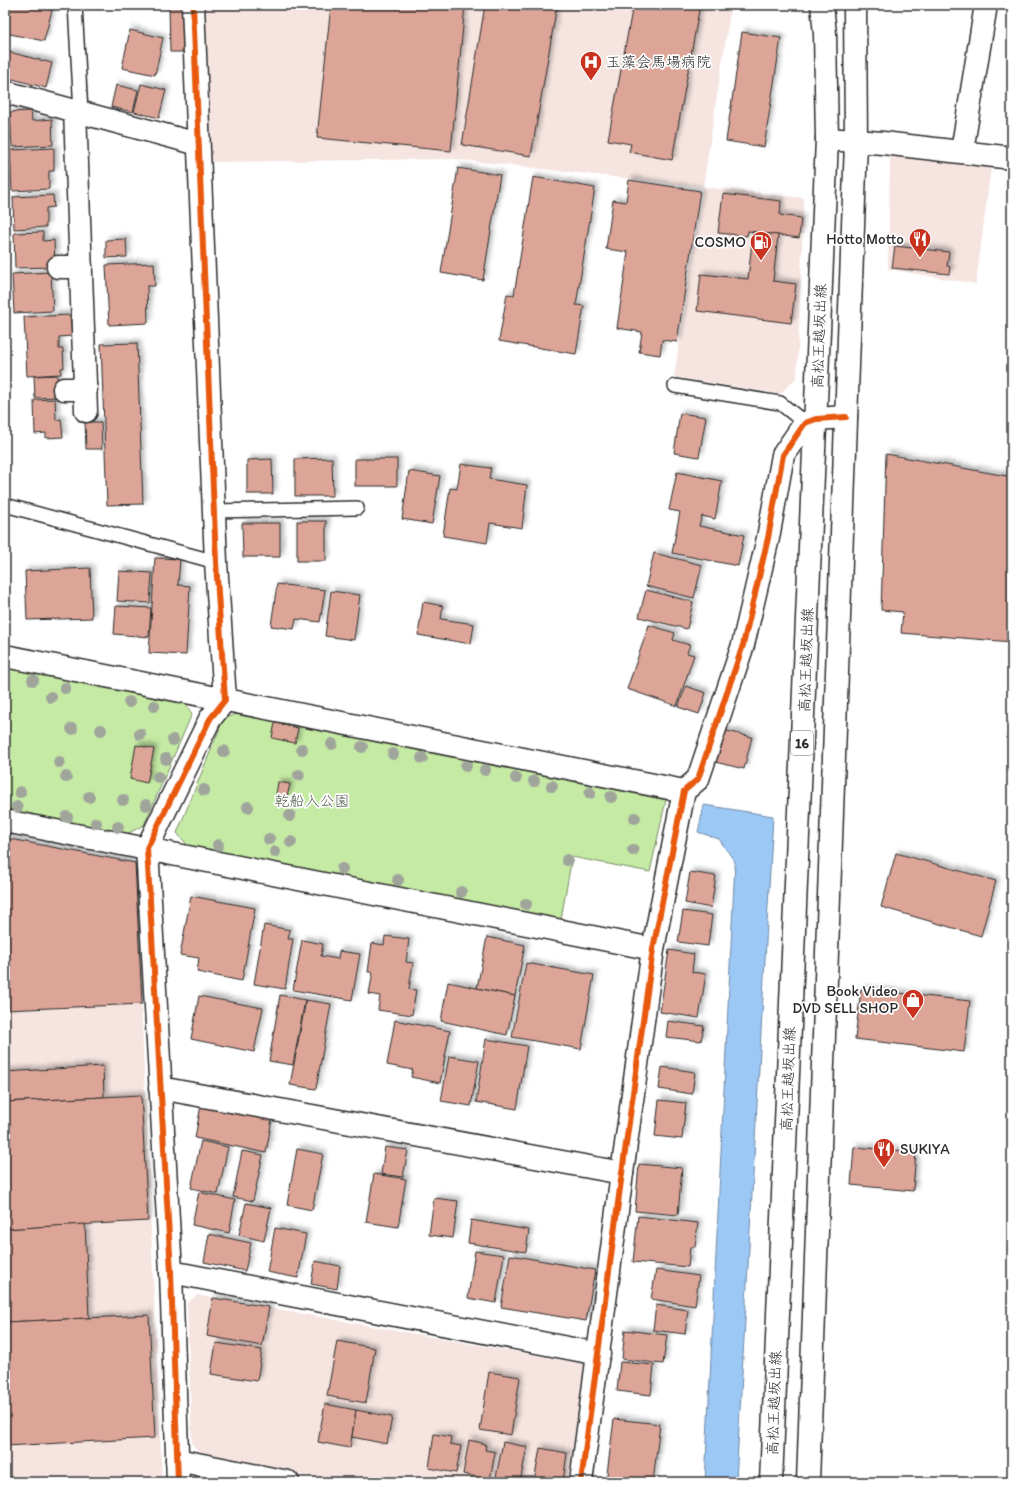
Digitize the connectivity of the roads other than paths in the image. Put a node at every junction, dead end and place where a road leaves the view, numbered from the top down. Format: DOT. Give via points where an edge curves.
graph roads {
  1 [pos="75,5"];
  2 [pos="193,5"];
  3 [pos="822,5"];
  4 [pos="855,5"];
  5 [pos="986,5"];
  6 [pos="5,92"];
  7 [pos="78,111"];
  8 [pos="827,139"];
  9 [pos="856,142"];
  10 [pos="198,144"];
  11 [pos="962,151"];
  12 [pos="1012,158"];
  13 [pos="81,267"];
  14 [pos="58,268"];
  15 [pos="675,386"];
  16 [pos="64,389"];
  17 [pos="86,389"];
  18 [pos="86,411"];
  19 [pos="846,417"];
  20 [pos="810,421"];
  21 [pos="5,505"];
  22 [pos="357,508"];
  23 [pos="214,511"];
  24 [pos="216,562"];
  25 [pos="5,656"];
  26 [pos="225,700"];
  27 [pos="684,791"];
  28 [pos="5,821"];
  29 [pos="146,848"];
  30 [pos="653,949"];
  31 [pos="160,1088"];
  32 [pos="622,1173"];
  33 [pos="171,1272"];
  34 [pos="599,1354"];
  35 [pos="178,1460"];
  36 [pos="178,1482"];
  37 [pos="288,1482"];
  38 [pos="581,1482"];
  39 [pos="771,1482"];
  40 [pos="808,1482"];
  1 -- 7 [label="lane"];
  2 -- 10 [label="street"];
  3 -- 8 [label="street, 高松王越坂出線 / 16"];
  4 -- 9 [label="street, 高松王越坂出線 / 16"];
  5 -- 11 [label="street"];
  6 -- 7 [label="street"];
  7 -- 10 [label="street"];
  7 -- 13 [label="street"];
  8 -- 9 [label="street"];
  8 -- 20 [label="street, 高松王越坂出線 / 16"];
  9 -- 11 [label="street"];
  9 -- 19 [label="street, 高松王越坂出線 / 16"];
  10 -- 23 [label="street"];
  11 -- 12 [label="street"];
  13 -- 14 [label="street"];
  13 -- 17 [label="street"];
  15 -- 20 [label="lane" via="780,403"];
  16 -- 17 [label="street"];
  17 -- 18 [label="street"];
  19 -- 20 [label="street"];
  19 -- 40 [label="street, 高松王越坂出線 / 16"];
  20 -- 27 [label="street" via="783,455 768,538 743,645 698,778"];
  20 -- 39 [label="street, 高松王越坂出線 / 16"];
  21 -- 24 [label="lane"];
  22 -- 23 [label="lane"];
  23 -- 24 [label="street"];
  24 -- 26 [label="street"];
  25 -- 26 [label="street"];
  26 -- 27 [label="street"];
  26 -- 29 [label="street" via="210,719"];
  27 -- 30 [label="street"];
  28 -- 29 [label="street"];
  29 -- 30 [label="street"];
  29 -- 31 [label="street"];
  30 -- 32 [label="street"];
  31 -- 32 [label="street"];
  31 -- 33 [label="street"];
  32 -- 34 [label="street"];
  33 -- 34 [label="street"];
  33 -- 35 [label="street"];
  34 -- 38 [label="street"];
  35 -- 36 [label="street"];
  35 -- 37 [label="street"];
}
